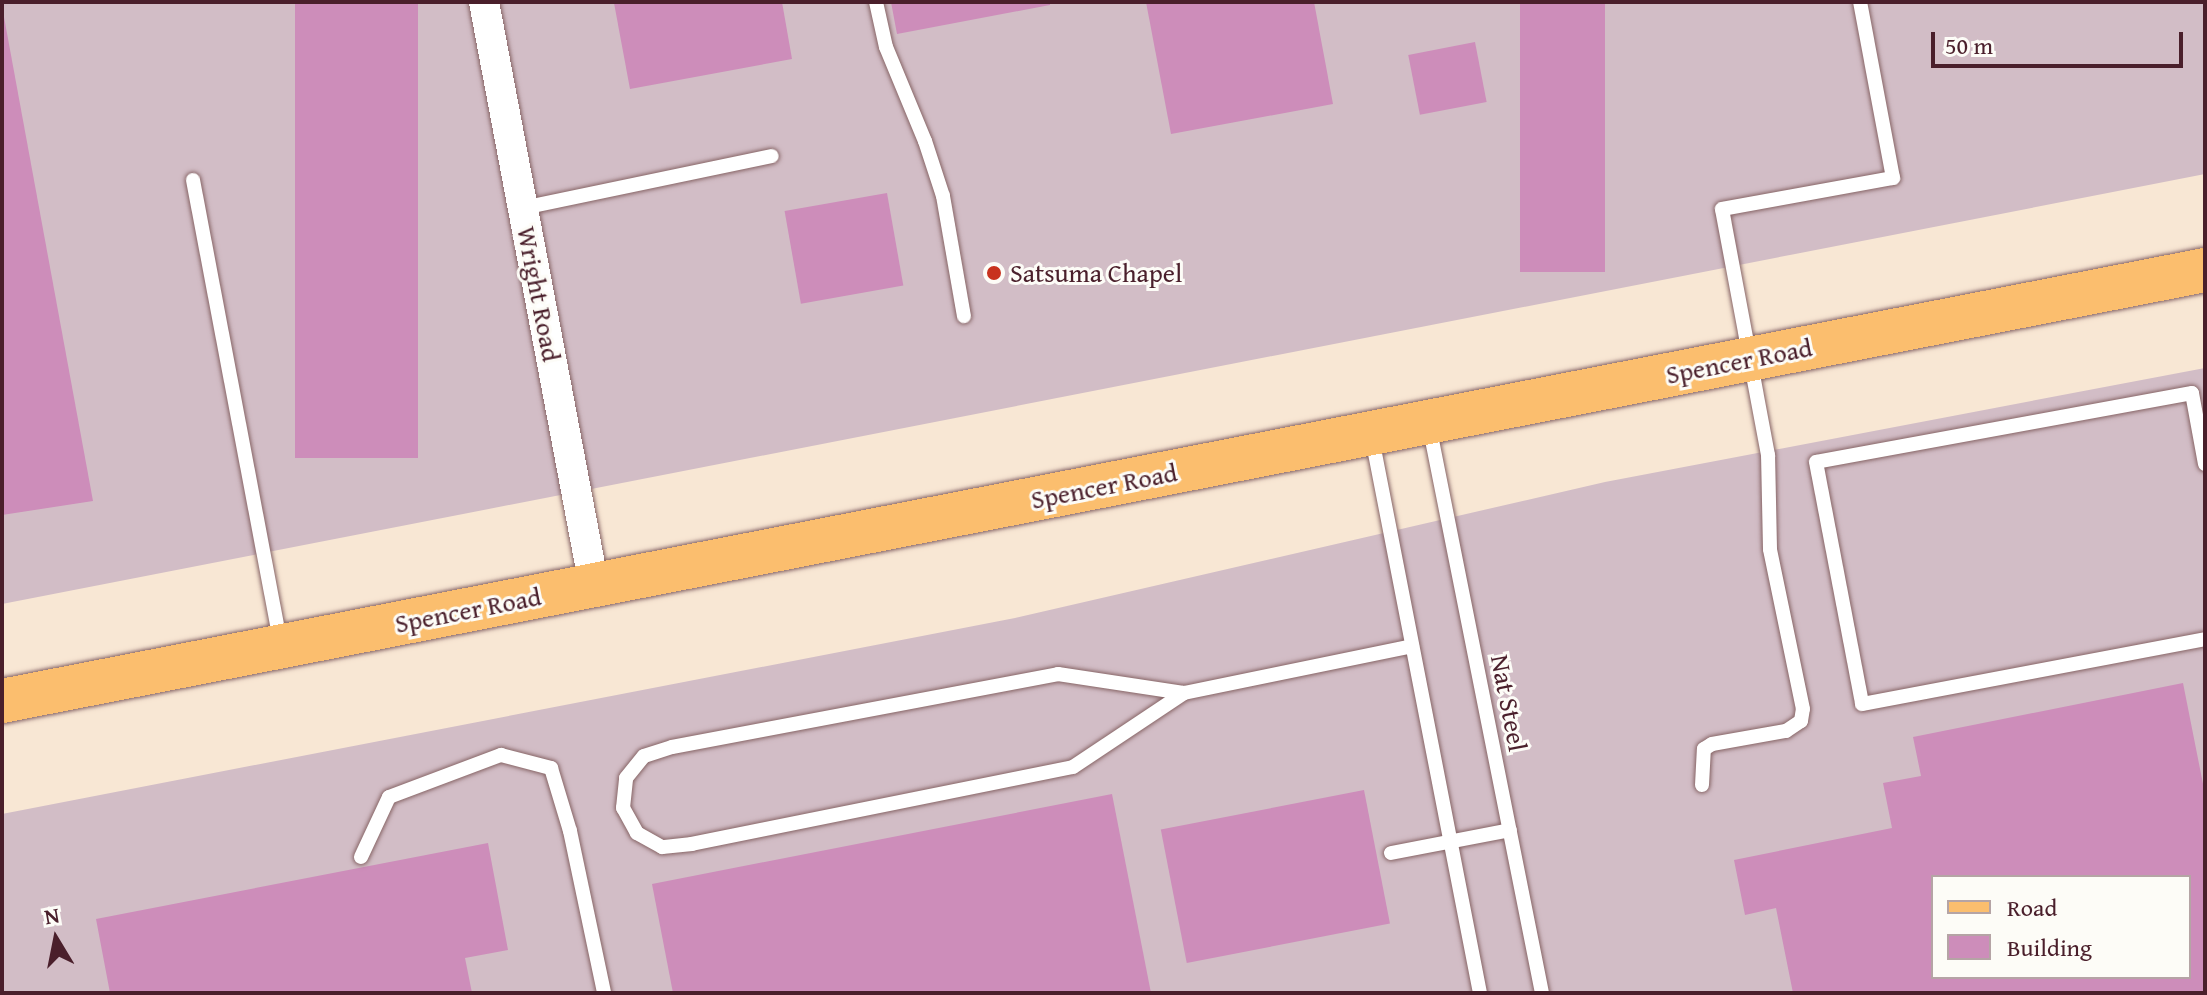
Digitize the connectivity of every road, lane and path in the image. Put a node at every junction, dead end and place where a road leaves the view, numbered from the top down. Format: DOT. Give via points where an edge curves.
graph roads {
  1 [pos="484,2"];
  2 [pos="876,2"];
  3 [pos="1860,2"];
  4 [pos="772,156"];
  5 [pos="193,180"];
  6 [pos="523,208"];
  7 [pos="2205,270"];
  8 [pos="964,316"];
  9 [pos="1749,359"];
  10 [pos="1428,422"];
  11 [pos="1371,434"];
  12 [pos="2205,464"];
  13 [pos="594,586"];
  14 [pos="2205,639"];
  15 [pos="1412,646"];
  16 [pos="281,647"];
  17 [pos="1184,693"];
  18 [pos="2,701"];
  19 [pos="1702,785"];
  20 [pos="1510,830"];
  21 [pos="1450,842"];
  22 [pos="1391,853"];
  23 [pos="361,857"];
  24 [pos="604,993"];
  25 [pos="1480,993"];
  26 [pos="1542,993"];
  1 -- 6 [label="street, Wright Road"];
  2 -- 8 [label="lane" via="886,47 943,196"];
  3 -- 9 [label="lane" via="1893,178 1722,209"];
  4 -- 6 [label="lane"];
  5 -- 16 [label="lane"];
  6 -- 13 [label="street, Wright Road"];
  7 -- 9 [label="main road, Spencer Road"];
  9 -- 10 [label="main road, Spencer Road"];
  9 -- 19 [label="lane" via="1768,455 1770,549 1803,709 1801,721 1786,731 1704,749"];
  10 -- 11 [label="main road, Spencer Road"];
  10 -- 20 [label="lane, Nat Steel"];
  11 -- 13 [label="main road, Spencer Road"];
  11 -- 15 [label="lane"];
  12 -- 14 [label="lane" via="2192,393 1816,462 1862,704"];
  13 -- 16 [label="main road, Spencer Road"];
  15 -- 17 [label="lane"];
  15 -- 21 [label="lane"];
  16 -- 18 [label="main road, Spencer Road"];
  17 -- 17 [label="lane" via="1058,674 672,747 644,756 626,778 623,808 637,833 662,847 1073,767"];
  20 -- 21 [label="lane"];
  20 -- 26 [label="lane, Nat Steel"];
  21 -- 22 [label="lane"];
  21 -- 25 [label="lane"];
  23 -- 24 [label="lane" via="389,797 501,755 551,768 570,831"];
}
